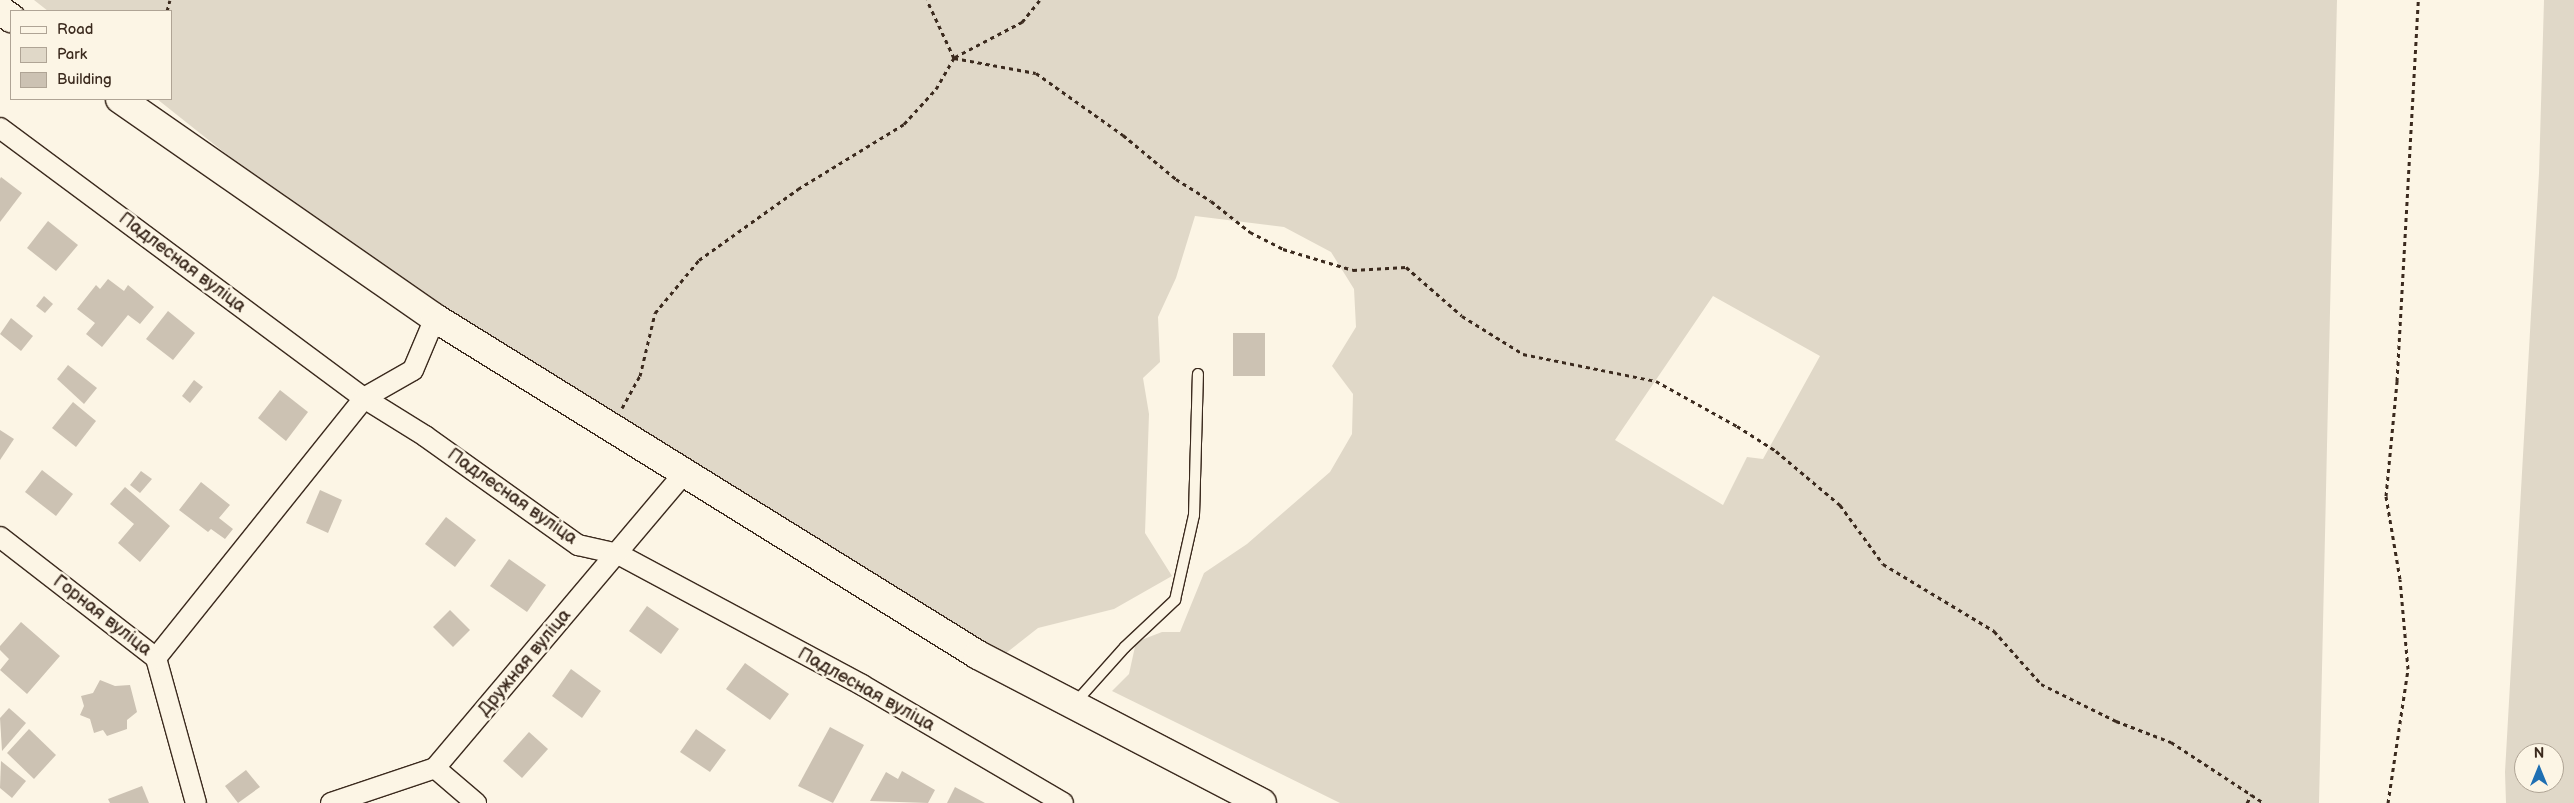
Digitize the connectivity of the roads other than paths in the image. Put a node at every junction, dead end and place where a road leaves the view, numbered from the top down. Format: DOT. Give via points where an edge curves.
graph roads {
  1 [pos="121,100"];
  2 [pos="0,128"];
  3 [pos="435,318"];
  4 [pos="1198,374"];
  5 [pos="364,398"];
  6 [pos="684,473"];
  7 [pos="0,537"];
  8 [pos="618,554"];
  9 [pos="156,658"];
  10 [pos="1074,705"];
  11 [pos="436,768"];
  12 [pos="196,803"];
  13 [pos="330,803"];
  14 [pos="476,803"];
  15 [pos="1063,803"];
  16 [pos="1262,803"];
  1 -- 3 [label="street"];
  2 -- 5 [label="street, Падлесная вуліца"];
  3 -- 5 [label="street" via="413,370"];
  3 -- 6 [label="street"];
  4 -- 10 [label="lane" via="1194,514 1174,600 1125,647"];
  5 -- 8 [label="street, Падлесная вуліца" via="426,436 578,544"];
  5 -- 9 [label="street"];
  6 -- 8 [label="street, Дружная вуліца"];
  6 -- 10 [label="street" via="978,655"];
  7 -- 9 [label="street, Горная вуліца"];
  8 -- 11 [label="street, Дружная вуліца"];
  8 -- 15 [label="street, Падлесная вуліца" via="862,685"];
  9 -- 12 [label="street, Горная вуліца"];
  10 -- 16 [label="street"];
  11 -- 13 [label="street"];
  11 -- 14 [label="street"];
}
